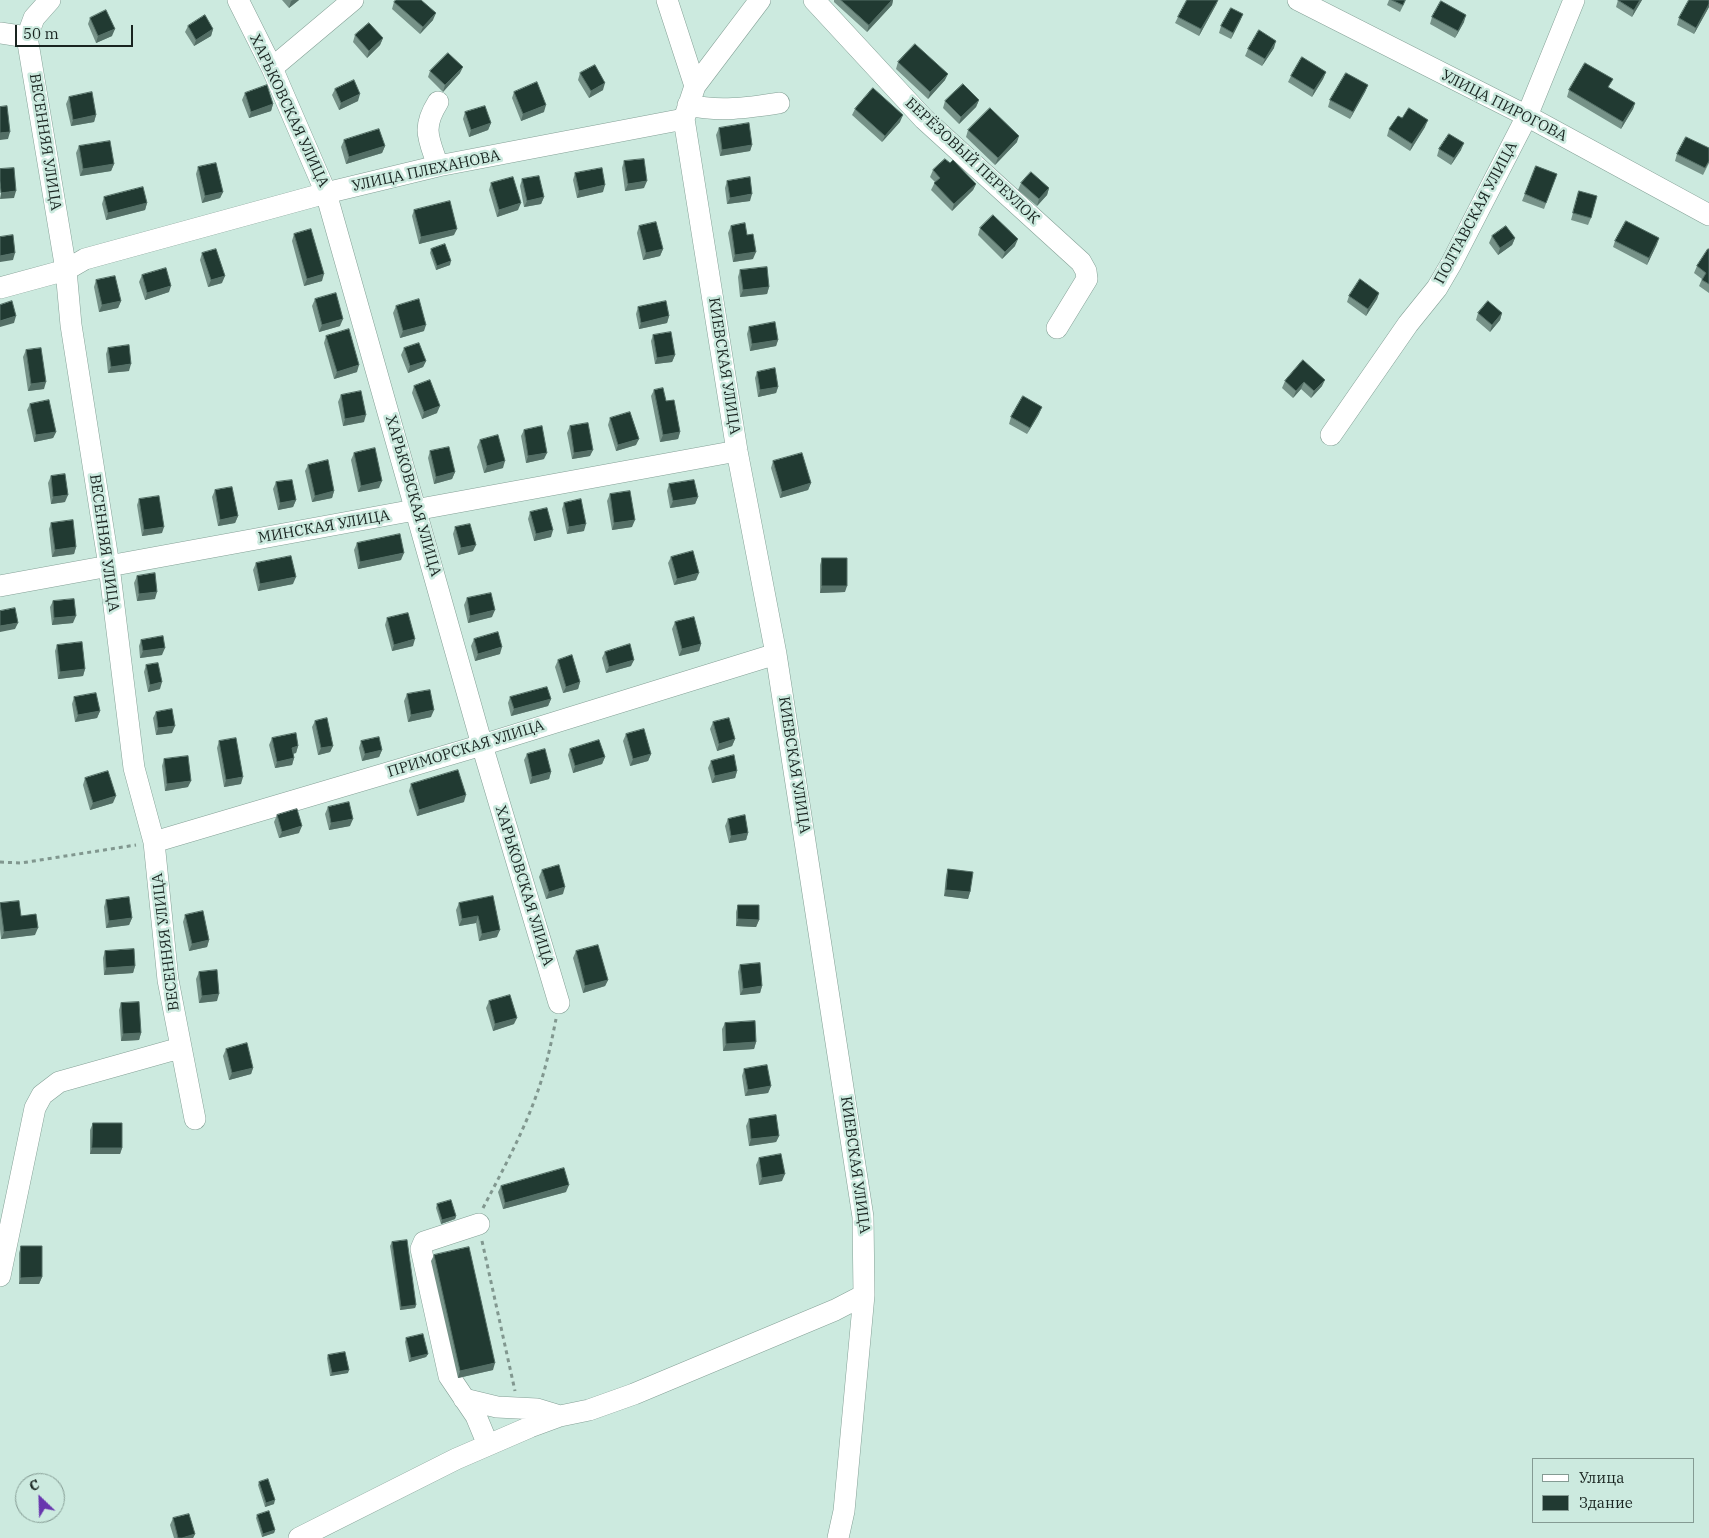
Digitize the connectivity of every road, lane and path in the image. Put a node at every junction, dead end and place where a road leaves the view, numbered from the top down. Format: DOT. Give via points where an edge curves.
graph roads {
  1 [pos="50,0"];
  2 [pos="238,0"];
  3 [pos="352,0"];
  4 [pos="667,0"];
  5 [pos="760,0"];
  6 [pos="814,0"];
  7 [pos="1298,0"];
  8 [pos="1574,0"];
  9 [pos="0,33"];
  10 [pos="27,37"];
  11 [pos="272,68"];
  12 [pos="438,102"];
  13 [pos="689,103"];
  14 [pos="779,103"];
  15 [pos="1527,116"];
  16 [pos="438,166"];
  17 [pos="326,193"];
  18 [pos="1709,215"];
  19 [pos="66,270"];
  20 [pos="0,288"];
  21 [pos="1057,328"];
  22 [pos="1332,435"];
  23 [pos="737,451"];
  24 [pos="417,510"];
  25 [pos="109,566"];
  26 [pos="0,586"];
  27 [pos="776,654"];
  28 [pos="482,745"];
  29 [pos="154,842"];
  30 [pos="0,862"];
  31 [pos="559,1003"];
  32 [pos="180,1048"];
  33 [pos="195,1119"];
  34 [pos="479,1224"];
  35 [pos="0,1276"];
  36 [pos="864,1295"];
  37 [pos="464,1399"];
  38 [pos="519,1409"];
  39 [pos="560,1416"];
  40 [pos="488,1445"];
  41 [pos="840,1536"];
  42 [pos="300,1538"];
  1 -- 10 [label="street" via="34,18"];
  2 -- 11 [label="street, ХАРЬКОВСКАЯ УЛИЦА"];
  3 -- 11 [label="street"];
  4 -- 13 [label="street, КИЕВСКАЯ УЛИЦА"];
  5 -- 13 [label="street"];
  6 -- 21 [label="street, БЕРЁЗОВЫЙ ПЕРЕУЛОК" via="924,119 1081,262 1087,279"];
  7 -- 15 [label="street, УЛИЦА ПИРОГОВА"];
  8 -- 15 [label="street, ПОЛТАВСКАЯ УЛИЦА"];
  9 -- 10 [label="street"];
  10 -- 19 [label="street, ВЕСЕННЯЯ УЛИЦА"];
  11 -- 17 [label="street, ХАРЬКОВСКАЯ УЛИЦА"];
  12 -- 16 [label="street" via="428,118 427,133"];
  13 -- 14 [label="street" via="726,110"];
  13 -- 16 [label="street, УЛИЦА ПЛЕХАНОВА"];
  13 -- 23 [label="street, КИЕВСКАЯ УЛИЦА"];
  15 -- 18 [label="street, УЛИЦА ПИРОГОВА"];
  15 -- 22 [label="street, ПОЛТАВСКАЯ УЛИЦА" via="1437,288 1408,324"];
  16 -- 17 [label="street, УЛИЦА ПЛЕХАНОВА"];
  17 -- 19 [label="street, УЛИЦА ПЛЕХАНОВА" via="85,259"];
  17 -- 24 [label="street, ХАРЬКОВСКАЯ УЛИЦА"];
  19 -- 20 [label="street, УЛИЦА ПЛЕХАНОВА"];
  19 -- 25 [label="street, ВЕСЕННЯЯ УЛИЦА" via="71,325"];
  23 -- 24 [label="street, МИНСКАЯ УЛИЦА"];
  23 -- 27 [label="street, КИЕВСКАЯ УЛИЦА"];
  24 -- 25 [label="street, МИНСКАЯ УЛИЦА"];
  24 -- 28 [label="street, ХАРЬКОВСКАЯ УЛИЦА"];
  25 -- 26 [label="street, МИНСКАЯ УЛИЦА"];
  25 -- 29 [label="street, ВЕСЕННЯЯ УЛИЦА" via="134,768"];
  27 -- 28 [label="street, ПРИМОРСКАЯ УЛИЦА"];
  27 -- 36 [label="street, КИЕВСКАЯ УЛИЦА" via="860,1190 865,1243"];
  28 -- 29 [label="street, ПРИМОРСКАЯ УЛИЦА"];
  28 -- 31 [label="street, ХАРЬКОВСКАЯ УЛИЦА"];
  29 -- 30 [label="path" via="21,863"];
  29 -- 32 [label="street, ВЕСЕННЯЯ УЛИЦА" via="168,980"];
  31 -- 34 [label="path" via="535,1098 483,1207"];
  32 -- 33 [label="street, ВЕСЕННЯЯ УЛИЦА"];
  32 -- 35 [label="street" via="58,1082 42,1095 35,1108"];
  34 -- 37 [label="street" via="432,1238 424,1242 422,1250 449,1376"];
  34 -- 38 [label="path"];
  36 -- 39 [label="street" via="634,1394 590,1410"];
  36 -- 41 [label="street, КИЕВСКАЯ УЛИЦА"];
  37 -- 38 [label="street"];
  37 -- 40 [label="street" via="476,1416"];
  38 -- 39 [label="street" via="537,1409"];
  39 -- 40 [label="street"];
  40 -- 42 [label="street"];
}
